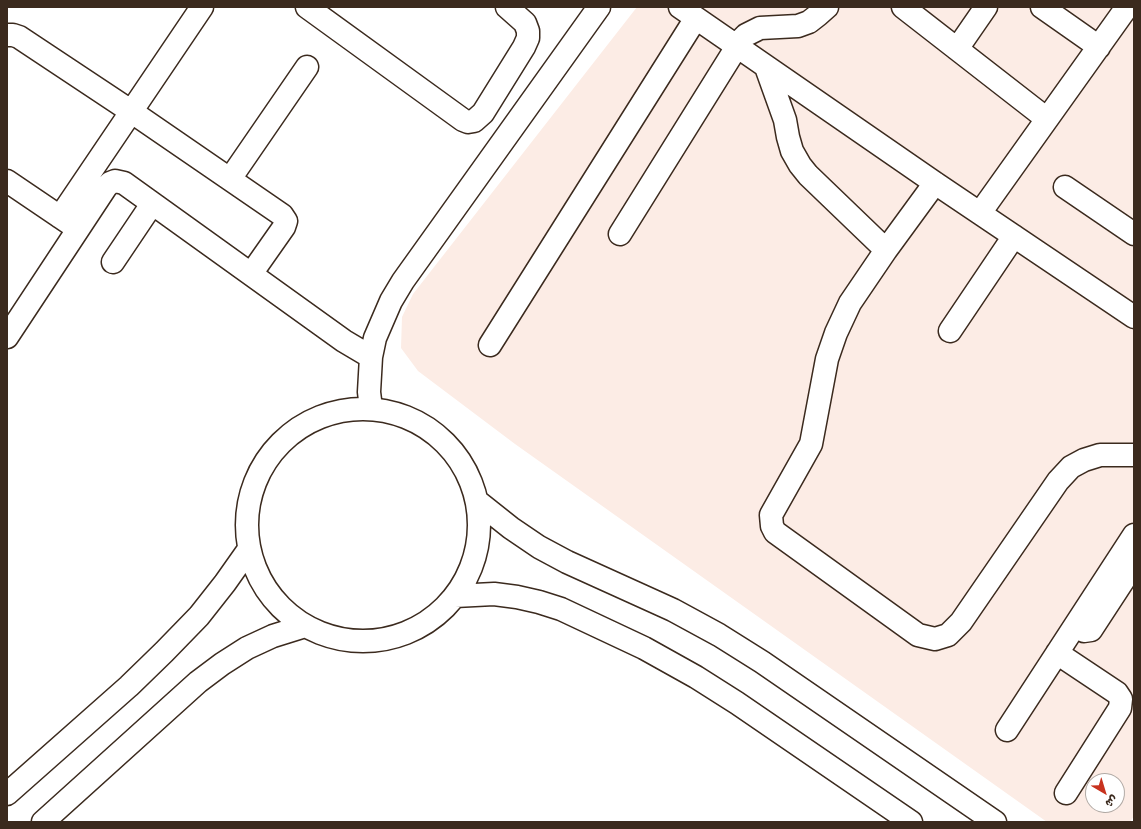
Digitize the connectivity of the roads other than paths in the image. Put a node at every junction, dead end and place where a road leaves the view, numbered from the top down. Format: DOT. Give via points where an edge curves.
graph roads {
  1 [pos="202,7"];
  2 [pos="307,7"];
  3 [pos="507,7"];
  4 [pos="599,7"];
  5 [pos="827,7"];
  6 [pos="903,7"];
  7 [pos="986,7"];
  8 [pos="1042,7"];
  9 [pos="1127,7"];
  10 [pos="688,13"];
  11 [pos="7,35"];
  12 [pos="737,47"];
  13 [pos="1099,47"];
  14 [pos="957,49"];
  15 [pos="307,67"];
  16 [pos="766,67"];
  17 [pos="132,112"];
  18 [pos="1047,119"];
  19 [pos="230,179"];
  20 [pos="7,181"];
  21 [pos="935,183"];
  22 [pos="1066,187"];
  23 [pos="152,204"];
  24 [pos="980,213"];
  25 [pos="60,217"];
  26 [pos="78,229"];
  27 [pos="620,234"];
  28 [pos="1134,234"];
  29 [pos="1014,236"];
  30 [pos="886,250"];
  31 [pos="113,262"];
  32 [pos="251,274"];
  33 [pos="1134,317"];
  34 [pos="950,330"];
  35 [pos="7,337"];
  36 [pos="490,345"];
  37 [pos="371,357"];
  38 [pos="371,408"];
  39 [pos="1123,455"];
  40 [pos="1134,472"];
  41 [pos="477,501"];
  42 [pos="1133,538"];
  43 [pos="249,548"];
  44 [pos="1134,564"];
  45 [pos="455,596"];
  46 [pos="305,626"];
  47 [pos="1075,626"];
  48 [pos="1057,653"];
  49 [pos="1007,730"];
  50 [pos="1066,793"];
  51 [pos="7,794"];
  52 [pos="43,822"];
  53 [pos="911,822"];
  54 [pos="995,822"];
  1 -- 17 [label="main road"];
  2 -- 3 [label="main road" via="468,122 483,114 528,38 525,23"];
  4 -- 37 [label="main road" via="403,281 382,320"];
  5 -- 12 [label="main road" via="809,22 798,26 753,31 746,35"];
  6 -- 14 [label="main road"];
  7 -- 14 [label="main road"];
  8 -- 13 [label="main road"];
  9 -- 13 [label="main road"];
  10 -- 12 [label="main road"];
  10 -- 36 [label="main road"];
  11 -- 17 [label="main road" via="19,37"];
  12 -- 16 [label="main road"];
  12 -- 27 [label="main road"];
  13 -- 18 [label="main road"];
  14 -- 18 [label="main road"];
  15 -- 19 [label="main road"];
  16 -- 21 [label="main road"];
  16 -- 30 [label="main road" via="785,120 792,151 800,165"];
  17 -- 19 [label="main road"];
  17 -- 25 [label="main road"];
  18 -- 24 [label="main road"];
  19 -- 32 [label="main road" via="286,221"];
  20 -- 25 [label="main road"];
  21 -- 24 [label="main road"];
  21 -- 30 [label="main road"];
  22 -- 28 [label="main road"];
  23 -- 26 [label="main road" via="124,183 114,181 106,187"];
  23 -- 31 [label="main road"];
  23 -- 32 [label="main road"];
  24 -- 29 [label="main road"];
  25 -- 26 [label="main road"];
  26 -- 35 [label="main road"];
  29 -- 33 [label="main road"];
  29 -- 34 [label="main road"];
  30 -- 39 [label="main road" via="850,303 836,334 827,360 809,448 771,515 775,532 918,636 935,639 948,635 961,622 1058,481 1071,467 1100,455"];
  32 -- 37 [label="main road" via="344,341"];
  37 -- 38 [label="main road"];
  38 -- 41 [label="main road" via="408,417 440,436 464,466"];
  38 -- 43 [label="main road" via="351,409 314,419 282,442 259,473 252,491 248,510"];
  39 -- 40 [label="main road"];
  41 -- 45 [label="main road" via="480,517 477,551 472,567"];
  41 -- 54 [label="main road" via="539,547 719,635"];
  42 -- 47 [label="main road"];
  43 -- 46 [label="main road" via="256,569 269,593 280,606"];
  43 -- 51 [label="main road" via="199,616 164,652"];
  44 -- 47 [label="main road" via="1094,627 1084,631"];
  45 -- 46 [label="main road" via="423,624 412,630 376,640 340,638 322,634"];
  45 -- 53 [label="main road" via="494,594 539,602 561,609 644,648 737,703"];
  46 -- 52 [label="main road" via="247,648 210,673"];
  47 -- 48 [label="main road"];
  48 -- 49 [label="main road"];
  48 -- 50 [label="main road" via="1117,692 1121,699 1120,708"];
}
